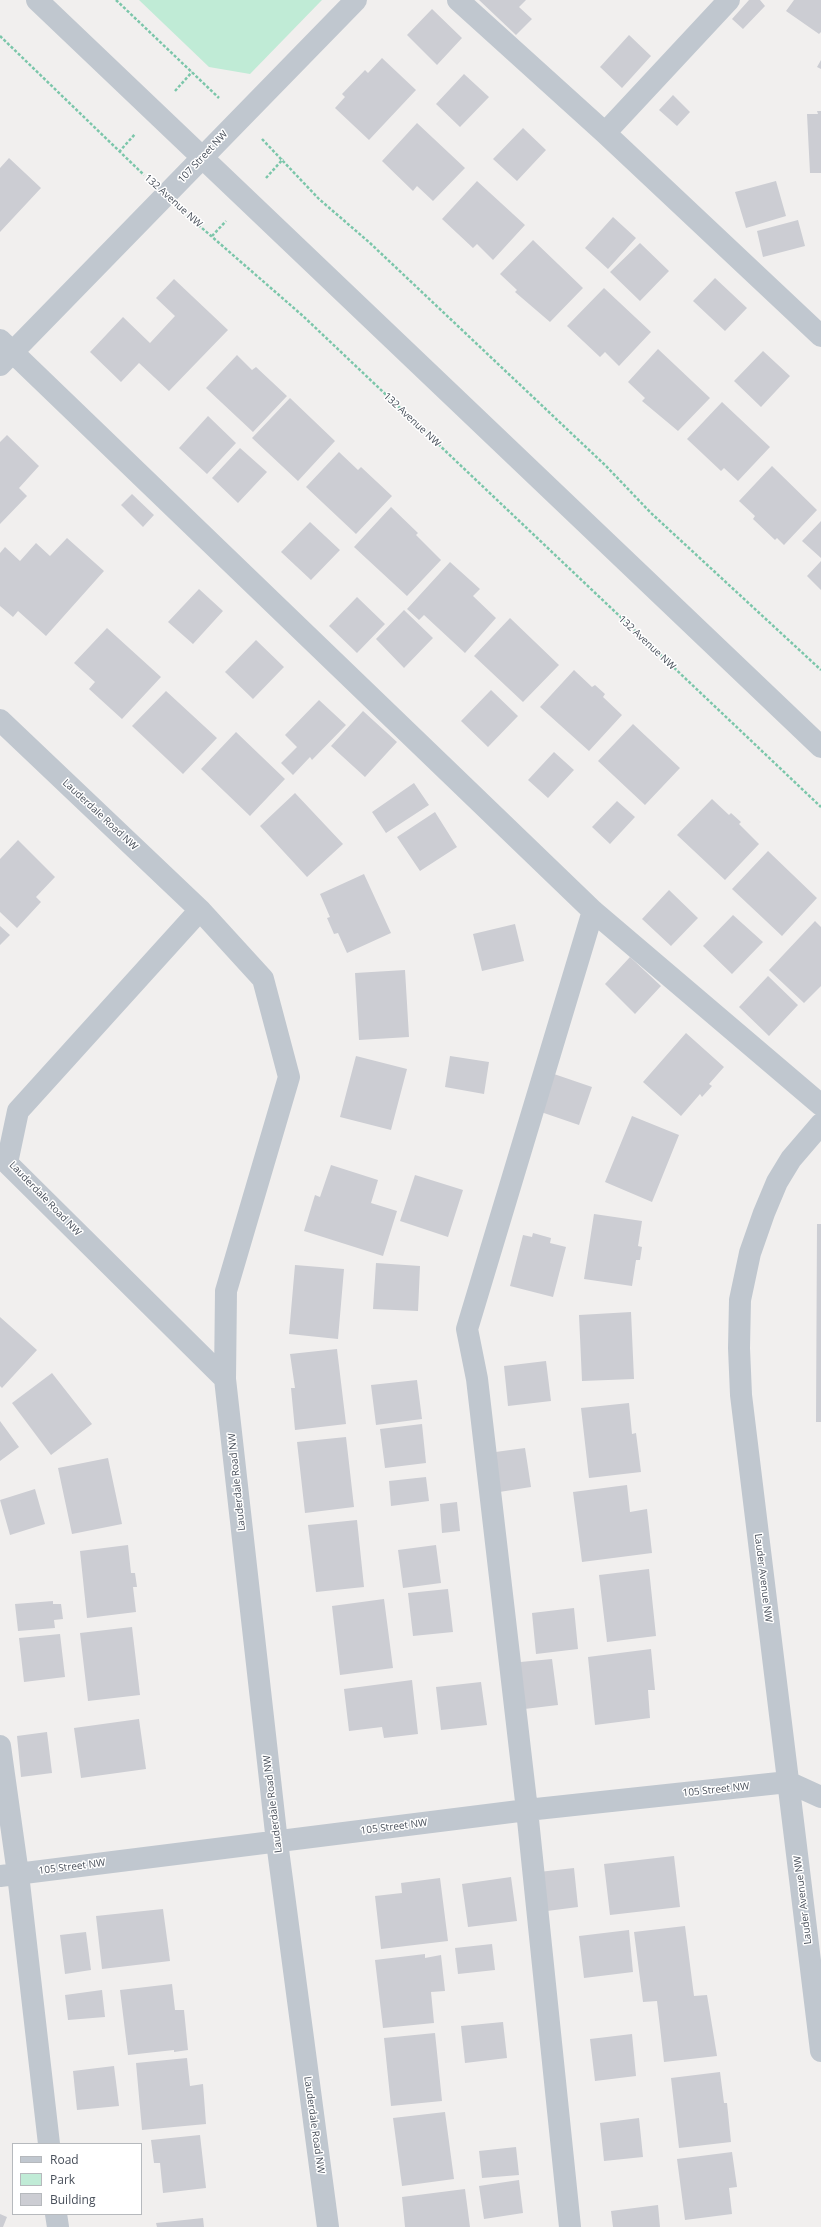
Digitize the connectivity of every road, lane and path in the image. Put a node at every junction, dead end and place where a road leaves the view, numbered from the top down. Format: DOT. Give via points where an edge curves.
graph roads {
  1 [pos="37,0"];
  2 [pos="116,0"];
  3 [pos="356,0"];
  4 [pos="458,0"];
  5 [pos="729,0"];
  6 [pos="0,36"];
  7 [pos="192,72"];
  8 [pos="173,93"];
  9 [pos="240,118"];
  10 [pos="137,132"];
  11 [pos="605,133"];
  12 [pos="119,152"];
  13 [pos="202,157"];
  14 [pos="283,160"];
  15 [pos="264,180"];
  16 [pos="166,196"];
  17 [pos="229,218"];
  18 [pos="212,236"];
  19 [pos="821,336"];
  20 [pos="4,352"];
  21 [pos="821,670"];
  22 [pos="1,723"];
  23 [pos="821,746"];
  24 [pos="821,807"];
  25 [pos="200,910"];
  26 [pos="593,911"];
  27 [pos="821,1105"];
  28 [pos="821,1124"];
  29 [pos="225,1380"];
  30 [pos="0,1746"];
  31 [pos="788,1782"];
  32 [pos="821,1797"];
  33 [pos="527,1810"];
  34 [pos="277,1842"];
  35 [pos="9,1875"];
  36 [pos="821,2051"];
  37 [pos="48,2143"];
  38 [pos="56,2215"];
  39 [pos="58,2227"];
  40 [pos="328,2227"];
  41 [pos="570,2227"];
  1 -- 13 [label="street"];
  2 -- 7 [label="path"];
  3 -- 9 [label="street, 107 Street NW"];
  4 -- 11 [label="street"];
  5 -- 11 [label="street"];
  6 -- 12 [label="path, 132 Avenue NW"];
  7 -- 8 [label="path"];
  7 -- 9 [label="path"];
  9 -- 13 [label="street, 107 Street NW"];
  9 -- 14 [label="path"];
  10 -- 12 [label="path"];
  11 -- 19 [label="street"];
  12 -- 16 [label="path, 132 Avenue NW"];
  13 -- 16 [label="street, 107 Street NW"];
  13 -- 23 [label="street"];
  14 -- 15 [label="path"];
  14 -- 21 [label="path" via="319,199 370,243 606,466 651,513"];
  16 -- 18 [label="path, 132 Avenue NW"];
  16 -- 20 [label="street, 107 Street NW"];
  17 -- 18 [label="path"];
  18 -- 24 [label="path, 132 Avenue NW" via="303,316"];
  20 -- 26 [label="street"];
  22 -- 25 [label="street, Lauderdale Road NW"];
  25 -- 29 [label="street, Lauderdale Road NW" via="263,979 289,1077 226,1291"];
  25 -- 29 [label="street, Lauderdale Road NW" via="18,1111 7,1163"];
  26 -- 27 [label="street"];
  26 -- 33 [label="street" via="467,1329 477,1379"];
  28 -- 31 [label="street, Lauder Avenue NW" via="791,1159 777,1182 750,1253 740,1300 741,1396"];
  29 -- 34 [label="street, Lauderdale Road NW"];
  30 -- 35 [label="street"];
  31 -- 32 [label="street"];
  31 -- 33 [label="street, 105 Street NW"];
  31 -- 36 [label="street, Lauder Avenue NW"];
  33 -- 34 [label="street, 105 Street NW"];
  33 -- 41 [label="street"];
  34 -- 35 [label="street, 105 Street NW"];
  34 -- 40 [label="street, Lauderdale Road NW"];
  35 -- 37 [label="street"];
  38 -- 39 [label="street"];
}
